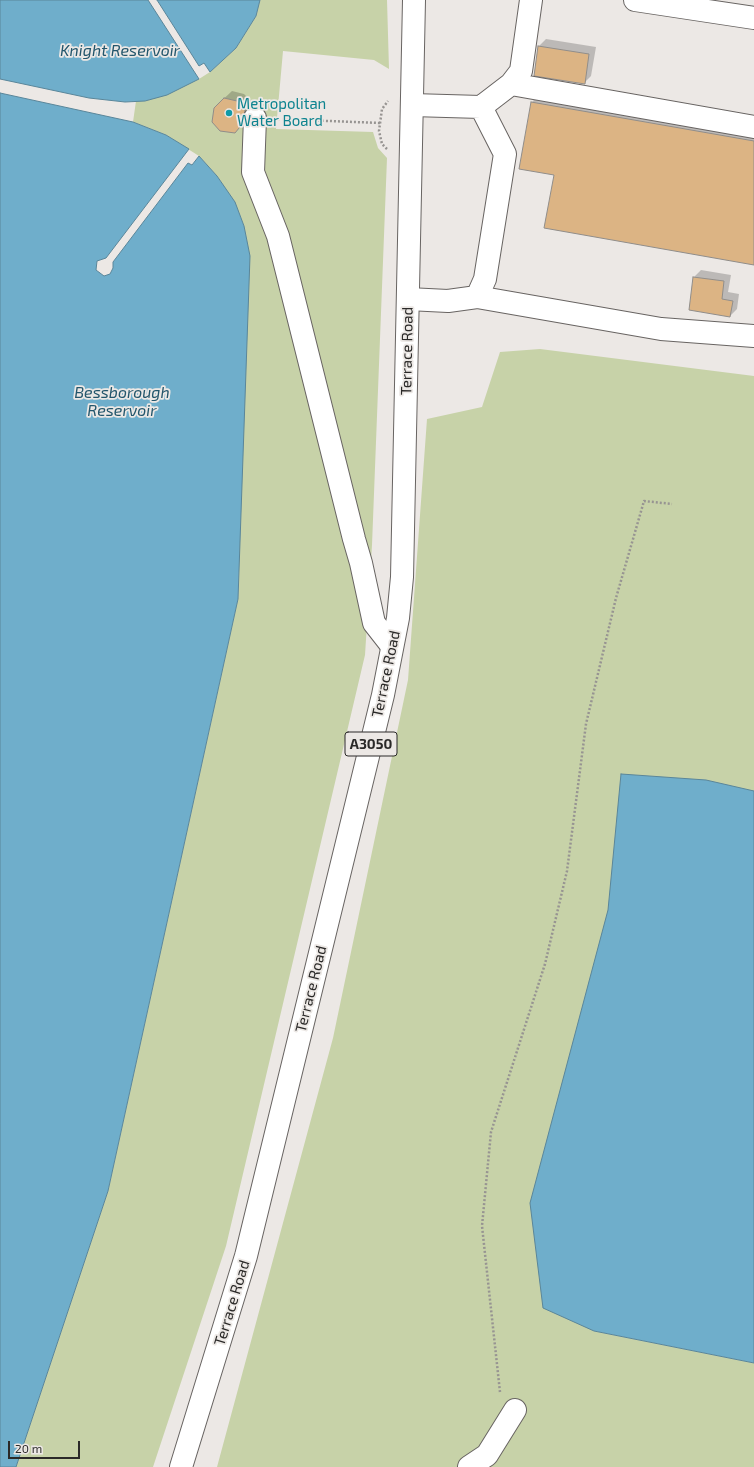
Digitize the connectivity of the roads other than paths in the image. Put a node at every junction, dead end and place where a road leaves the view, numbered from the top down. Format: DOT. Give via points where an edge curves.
graph roads {
  1 [pos="414,0"];
  2 [pos="531,0"];
  3 [pos="635,0"];
  4 [pos="754,18"];
  5 [pos="511,84"];
  6 [pos="402,102"];
  7 [pos="481,107"];
  8 [pos="255,118"];
  9 [pos="754,127"];
  10 [pos="477,296"];
  11 [pos="408,299"];
  12 [pos="754,336"];
  13 [pos="392,646"];
  14 [pos="515,1410"];
  15 [pos="182,1467"];
  16 [pos="469,1467"];
  1 -- 6 [label="main road, Terrace Road / A3050"];
  2 -- 5 [label="main road" via="521,71"];
  3 -- 4 [label="main road"];
  5 -- 7 [label="main road"];
  5 -- 9 [label="main road"];
  6 -- 7 [label="main road"];
  6 -- 11 [label="main road, Terrace Road / A3050"];
  7 -- 10 [label="main road" via="505,154 485,279"];
  8 -- 13 [label="main road" via="253,172 278,236 361,562 374,624"];
  10 -- 11 [label="main road" via="448,301"];
  10 -- 12 [label="main road" via="661,329"];
  11 -- 13 [label="main road, Terrace Road / A3050" via="402,577"];
  13 -- 15 [label="main road, Terrace Road / A3050" via="383,695 246,1256"];
  14 -- 16 [label="main road" via="488,1455"];
}
